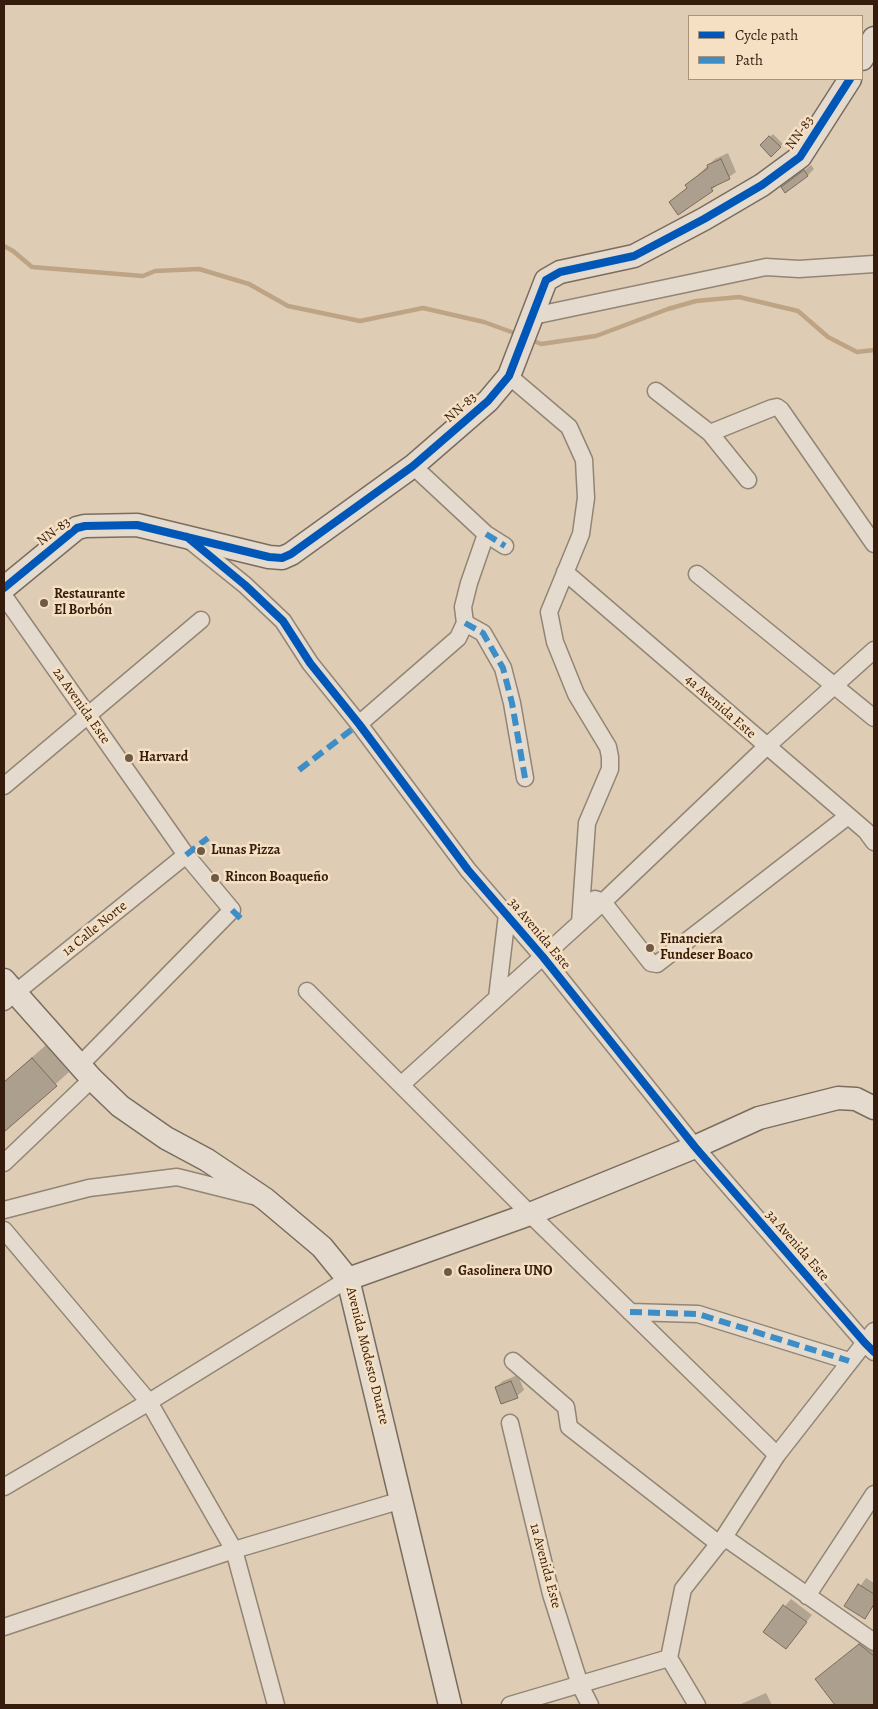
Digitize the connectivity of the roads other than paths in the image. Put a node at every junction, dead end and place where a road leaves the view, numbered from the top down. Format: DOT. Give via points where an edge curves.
graph roads {
  1 [pos="874,38"];
  2 [pos="863,57"];
  3 [pos="849,80"];
  4 [pos="874,264"];
  5 [pos="532,320"];
  6 [pos="509,376"];
  7 [pos="656,391"];
  8 [pos="710,434"];
  9 [pos="413,466"];
  10 [pos="748,480"];
  11 [pos="486,534"];
  12 [pos="185,535"];
  13 [pos="874,544"];
  14 [pos="505,546"];
  15 [pos="565,572"];
  16 [pos="696,574"];
  17 [pos="4,588"];
  18 [pos="4,596"];
  19 [pos="200,620"];
  20 [pos="464,624"];
  21 [pos="874,650"];
  22 [pos="834,686"];
  23 [pos="88,715"];
  24 [pos="874,718"];
  25 [pos="359,724"];
  26 [pos="766,747"];
  27 [pos="525,778"];
  28 [pos="4,786"];
  29 [pos="848,816"];
  30 [pos="874,842"];
  31 [pos="186,855"];
  32 [pos="582,894"];
  33 [pos="603,902"];
  34 [pos="507,915"];
  35 [pos="580,923"];
  36 [pos="543,958"];
  37 [pos="307,991"];
  38 [pos="7,992"];
  39 [pos="497,998"];
  40 [pos="86,1072"];
  41 [pos="402,1084"];
  42 [pos="874,1108"];
  43 [pos="695,1147"];
  44 [pos="4,1163"];
  45 [pos="265,1199"];
  46 [pos="4,1210"];
  47 [pos="530,1214"];
  48 [pos="4,1230"];
  49 [pos="348,1278"];
  50 [pos="630,1312"];
  51 [pos="871,1342"];
  52 [pos="513,1361"];
  53 [pos="849,1361"];
  54 [pos="149,1402"];
  55 [pos="510,1423"];
  56 [pos="777,1455"];
  57 [pos="4,1487"];
  58 [pos="874,1494"];
  59 [pos="402,1500"];
  60 [pos="721,1540"];
  61 [pos="234,1550"];
  62 [pos="807,1596"];
  63 [pos="4,1627"];
  64 [pos="874,1642"];
  65 [pos="669,1658"];
  66 [pos="580,1685"];
  67 [pos="276,1705"];
  68 [pos="450,1705"];
  69 [pos="510,1705"];
  70 [pos="590,1705"];
  71 [pos="697,1705"];
  1 -- 2 [label="main road"];
  3 -- 5 [label="main road, NN-83 / NN-83" via="800,157 762,185 634,256 560,272 546,280"];
  4 -- 5 [label="street" via="799,269 766,267"];
  5 -- 6 [label="main road, NN-83 / NN-83"];
  6 -- 9 [label="main road, NN-83 / NN-83" via="488,401"];
  6 -- 15 [label="street" via="569,427 584,460 586,498 581,534"];
  7 -- 8 [label="street"];
  8 -- 10 [label="street"];
  8 -- 13 [label="street" via="772,408 782,410"];
  9 -- 11 [label="street"];
  9 -- 12 [label="main road, NN-83 / NN-83" via="282,558"];
  11 -- 14 [label="street"];
  11 -- 20 [label="street" via="463,607"];
  12 -- 17 [label="main road, NN-83 / NN-83" via="137,525 77,528"];
  12 -- 25 [label="street, 3a Avenida Este" via="282,621 310,663"];
  15 -- 26 [label="street, 4a Avenida Este"];
  15 -- 32 [label="street" via="549,612 555,642 576,694 608,747 610,757 610,770 587,823"];
  16 -- 22 [label="street"];
  18 -- 23 [label="street, 2a Avenida Este"];
  19 -- 23 [label="street"];
  20 -- 25 [label="street" via="458,638"];
  20 -- 27 [label="street" via="483,633 503,668"];
  21 -- 22 [label="street"];
  22 -- 24 [label="street"];
  22 -- 26 [label="street"];
  23 -- 28 [label="street"];
  23 -- 31 [label="street, 2a Avenida Este"];
  25 -- 34 [label="street, 3a Avenida Este" via="468,870"];
  26 -- 29 [label="street, 4a Avenida Este"];
  26 -- 33 [label="street"];
  29 -- 30 [label="street, 4a Avenida Este"];
  29 -- 33 [label="street" via="657,964 651,964"];
  31 -- 38 [label="street, 1a Calle Norte"];
  31 -- 40 [label="street, 2a Avenida Este" via="232,910"];
  32 -- 33 [label="street"];
  32 -- 35 [label="street"];
  33 -- 35 [label="street"];
  34 -- 36 [label="street, 3a Avenida Este"];
  34 -- 39 [label="street"];
  35 -- 36 [label="street"];
  36 -- 39 [label="street"];
  36 -- 43 [label="street, 3a Avenida Este"];
  37 -- 41 [label="street"];
  38 -- 40 [label="main road, Avenida Modesto Duarte"];
  39 -- 41 [label="street"];
  40 -- 44 [label="street"];
  40 -- 45 [label="main road, Avenida Modesto Duarte" via="120,1106"];
  41 -- 47 [label="street"];
  42 -- 43 [label="main road" via="856,1099 838,1098 759,1118"];
  43 -- 47 [label="main road"];
  43 -- 51 [label="street, 3a Avenida Este"];
  45 -- 46 [label="street" via="177,1177 88,1188"];
  45 -- 49 [label="main road, Avenida Modesto Duarte" via="322,1247"];
  47 -- 49 [label="main road"];
  47 -- 50 [label="street"];
  48 -- 54 [label="street"];
  49 -- 54 [label="street"];
  49 -- 59 [label="main road, Avenida Modesto Duarte"];
  50 -- 53 [label="street" via="698,1314"];
  50 -- 56 [label="street"];
  51 -- 53 [label="street"];
  52 -- 60 [label="street" via="566,1407 569,1427"];
  53 -- 56 [label="street"];
  54 -- 57 [label="street"];
  54 -- 61 [label="street"];
  55 -- 66 [label="street, 1a Avenida Este" via="551,1594"];
  56 -- 60 [label="street"];
  58 -- 62 [label="street"];
  59 -- 61 [label="street"];
  59 -- 68 [label="main road, Avenida Modesto Duarte"];
  60 -- 62 [label="street"];
  60 -- 65 [label="street" via="683,1589"];
  61 -- 63 [label="street"];
  61 -- 67 [label="street"];
  62 -- 64 [label="street"];
  65 -- 66 [label="street"];
  65 -- 71 [label="street"];
  66 -- 69 [label="street"];
  66 -- 70 [label="street, 1a Avenida Este"];
}
